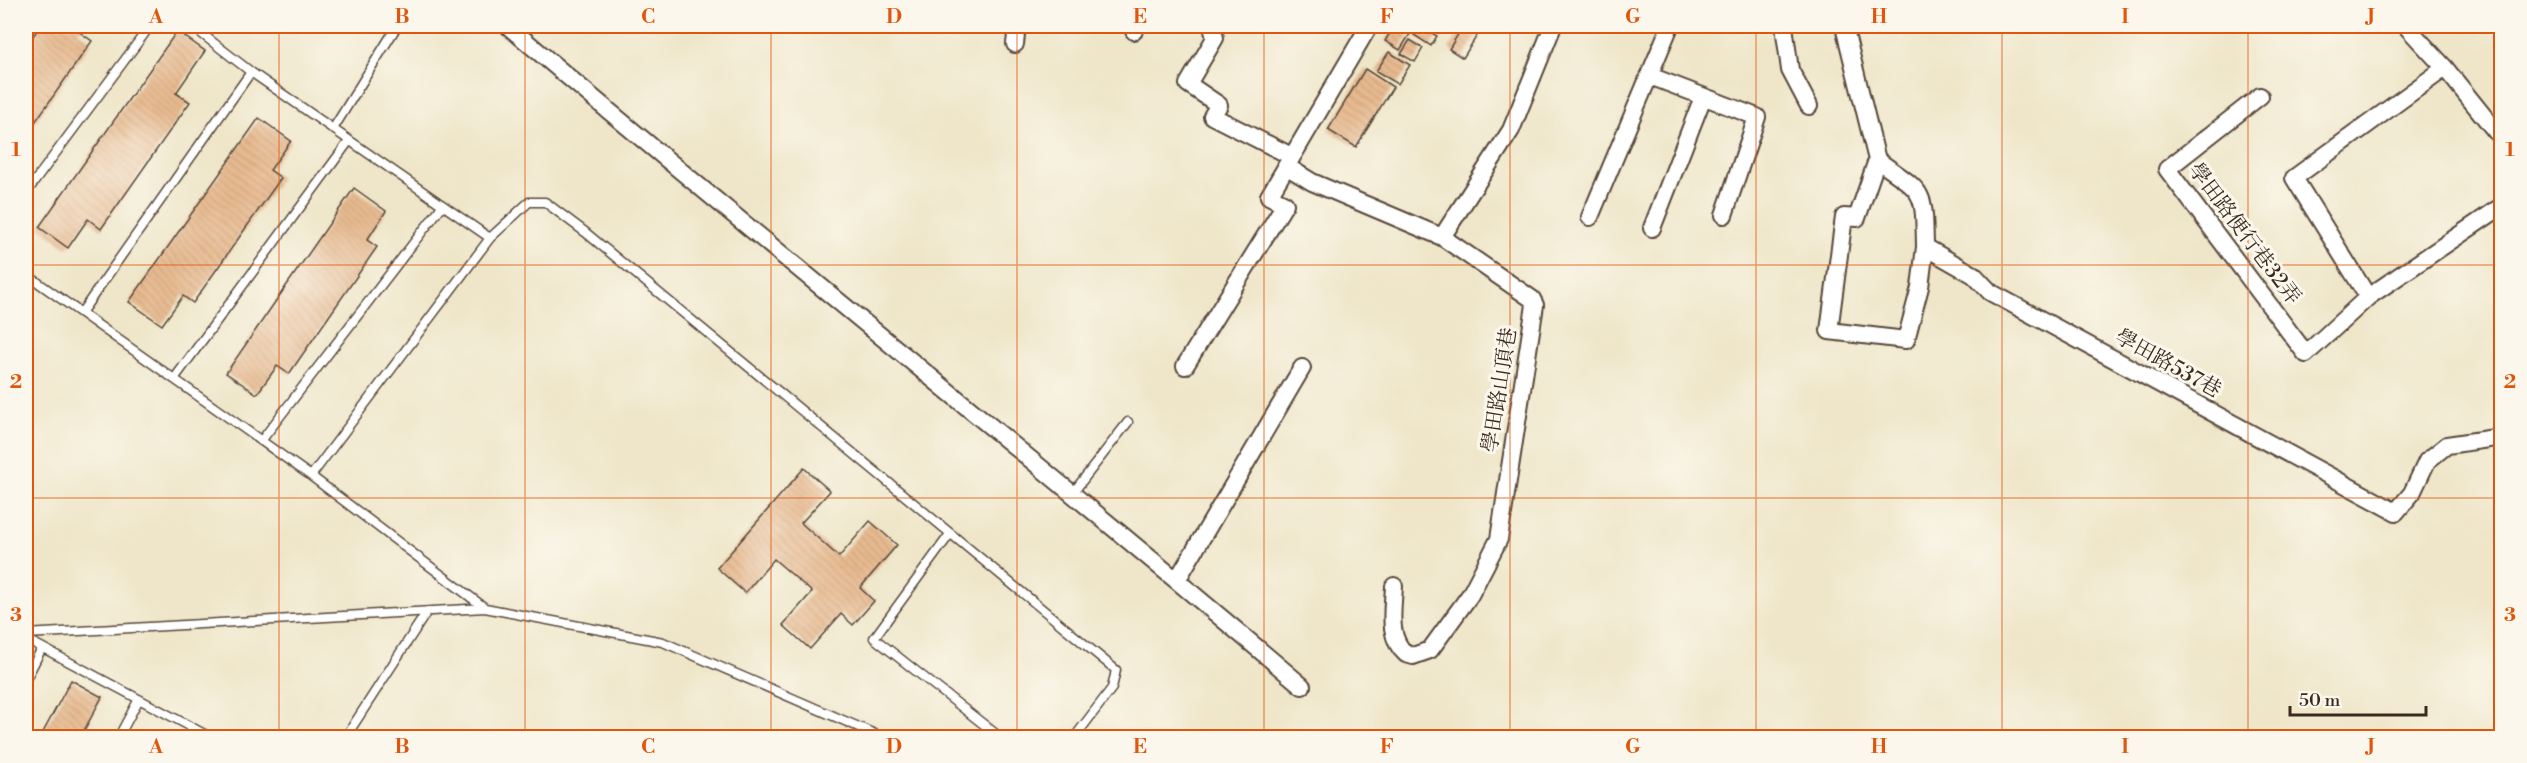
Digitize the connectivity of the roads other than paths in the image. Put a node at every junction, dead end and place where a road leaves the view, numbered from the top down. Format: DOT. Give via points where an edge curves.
graph roads {
  1 [pos="150,26"];
  2 [pos="192,26"];
  3 [pos="397,26"];
  4 [pos="508,26"];
  5 [pos="1017,26"];
  6 [pos="1212,26"];
  7 [pos="1369,26"];
  8 [pos="1553,26"];
  9 [pos="1670,26"];
  10 [pos="1784,26"];
  11 [pos="1844,26"];
  12 [pos="2406,26"];
  13 [pos="1015,44"];
  14 [pos="2445,68"];
  15 [pos="251,72"];
  16 [pos="1650,76"];
  17 [pos="2260,96"];
  18 [pos="1703,97"];
  19 [pos="1809,106"];
  20 [pos="333,129"];
  21 [pos="2502,139"];
  22 [pos="349,141"];
  23 [pos="1876,160"];
  24 [pos="1288,161"];
  25 [pos="26,193"];
  26 [pos="442,206"];
  27 [pos="2502,206"];
  28 [pos="1725,215"];
  29 [pos="1590,217"];
  30 [pos="1652,228"];
  31 [pos="1442,237"];
  32 [pos="490,238"];
  33 [pos="1925,247"];
  34 [pos="26,274"];
  35 [pos="2368,297"];
  36 [pos="81,313"];
  37 [pos="1185,366"];
  38 [pos="1302,368"];
  39 [pos="174,379"];
  40 [pos="1128,422"];
  41 [pos="2502,437"];
  42 [pos="261,441"];
  43 [pos="311,476"];
  44 [pos="1072,494"];
  45 [pos="950,534"];
  46 [pos="1177,580"];
  47 [pos="1394,586"];
  48 [pos="485,608"];
  49 [pos="426,613"];
  50 [pos="26,634"];
  51 [pos="26,639"];
  52 [pos="42,648"];
  53 [pos="26,679"];
  54 [pos="1302,686"];
  55 [pos="140,699"];
  56 [pos="118,738"];
  57 [pos="212,738"];
  58 [pos="345,738"];
  59 [pos="884,738"];
  60 [pos="1001,738"];
  61 [pos="1074,738"];
  1 -- 25 [label="lane"];
  2 -- 15 [label="lane"];
  3 -- 20 [label="lane"];
  4 -- 44 [label="street"];
  5 -- 13 [label="street"];
  6 -- 24 [label="street, 學田路山頂巷" via="1215,38 1188,84 1219,105 1212,116"];
  7 -- 24 [label="street"];
  8 -- 31 [label="street" via="1510,130"];
  9 -- 16 [label="street"];
  10 -- 19 [label="street" via="1790,69"];
  11 -- 23 [label="street"];
  12 -- 14 [label="street"];
  14 -- 21 [label="street"];
  14 -- 35 [label="street" via="2294,178"];
  15 -- 20 [label="lane"];
  15 -- 36 [label="lane"];
  16 -- 18 [label="street"];
  16 -- 29 [label="street"];
  17 -- 35 [label="street, 學田路便行巷32弄" via="2167,169 2306,354"];
  18 -- 28 [label="street" via="1756,117"];
  18 -- 30 [label="street"];
  20 -- 22 [label="lane"];
  22 -- 26 [label="lane"];
  22 -- 39 [label="lane"];
  23 -- 33 [label="street" via="1914,187 1924,201"];
  23 -- 33 [label="street" via="1857,218 1844,217 1829,331 1906,340 1920,287"];
  24 -- 31 [label="street, 學田路山頂巷" via="1312,182"];
  24 -- 37 [label="street" via="1269,196 1285,204"];
  26 -- 32 [label="lane"];
  26 -- 42 [label="lane"];
  27 -- 35 [label="street, 學田路便行巷32弄"];
  31 -- 47 [label="street, 學田路山頂巷" via="1532,299 1535,313 1496,550 1470,595 1423,654 1413,656 1399,649 1393,633"];
  32 -- 43 [label="lane"];
  32 -- 45 [label="lane" via="530,202 544,202"];
  33 -- 41 [label="street, 學田路537巷" via="1974,274 1990,292 2396,512 2412,493 2427,461 2447,445"];
  34 -- 36 [label="lane"];
  36 -- 39 [label="lane"];
  38 -- 46 [label="street"];
  39 -- 42 [label="lane"];
  40 -- 44 [label="lane"];
  42 -- 43 [label="lane"];
  43 -- 48 [label="lane"];
  44 -- 46 [label="street"];
  45 -- 60 [label="lane" via="874,638"];
  45 -- 61 [label="lane" via="1116,669 1112,688"];
  46 -- 54 [label="street"];
  48 -- 49 [label="lane"];
  48 -- 59 [label="lane" via="663,642"];
  49 -- 50 [label="lane"];
  49 -- 58 [label="lane"];
  51 -- 52 [label="lane"];
  52 -- 53 [label="lane"];
  52 -- 55 [label="lane"];
  55 -- 56 [label="lane"];
  55 -- 57 [label="lane"];
}
